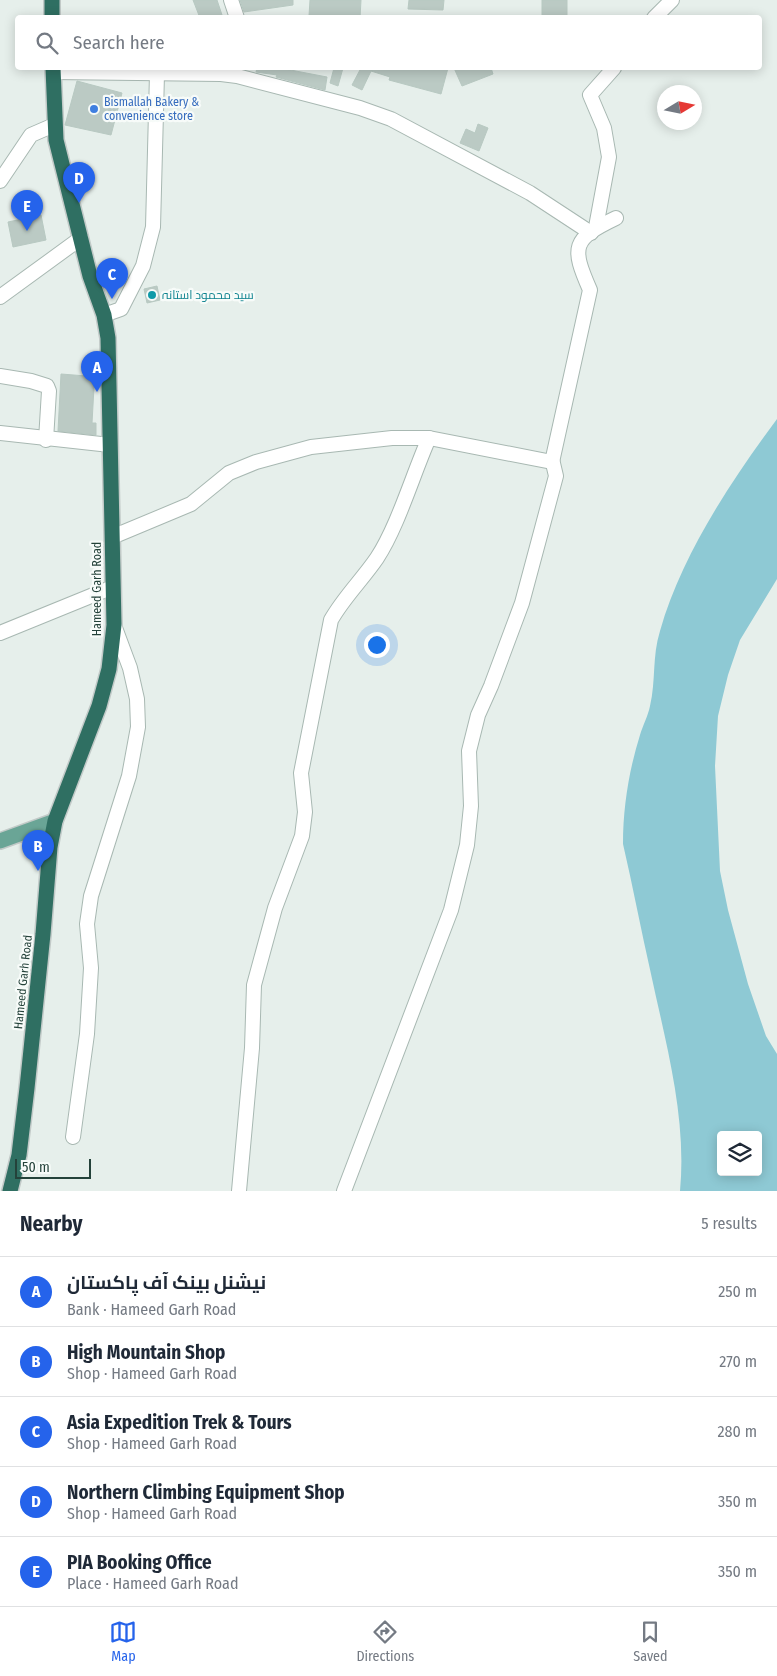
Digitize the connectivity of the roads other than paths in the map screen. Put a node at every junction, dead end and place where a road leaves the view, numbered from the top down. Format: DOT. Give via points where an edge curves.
graph roads {
  1 [pos="52,0"];
  2 [pos="231,0"];
  3 [pos="672,0"];
  4 [pos="52,15"];
  5 [pos="236,15"];
  6 [pos="657,15"];
  7 [pos="53,70"];
  8 [pos="612,70"];
  9 [pos="231,71"];
  10 [pos="157,74"];
  11 [pos="54,125"];
  12 [pos="0,181"];
  13 [pos="616,218"];
  14 [pos="594,230"];
  15 [pos="81,238"];
  16 [pos="0,297"];
  17 [pos="104,315"];
  18 [pos="0,376"];
  19 [pos="0,433"];
  20 [pos="429,438"];
  21 [pos="46,440"];
  22 [pos="110,445"];
  23 [pos="552,459"];
  24 [pos="112,536"];
  25 [pos="113,587"];
  26 [pos="114,624"];
  27 [pos="0,633"];
  28 [pos="54,821"];
  29 [pos="0,841"];
  30 [pos="73,1137"];
  31 [pos="10,1191"];
  32 [pos="239,1191"];
  33 [pos="344,1191"];
  1 -- 4 [label="highway"];
  2 -- 5 [label="street"];
  3 -- 6 [label="street"];
  7 -- 10 [label="street"];
  7 -- 11 [label="highway, Hameed Garh Road"];
  8 -- 14 [label="street" via="590,95 604,128 609,156"];
  9 -- 10 [label="street"];
  9 -- 14 [label="street" via="391,119"];
  10 -- 17 [label="street" via="153,227 143,266 121,309"];
  11 -- 12 [label="street" via="31,135"];
  11 -- 15 [label="highway, Hameed Garh Road" via="62,172"];
  13 -- 14 [label="street"];
  14 -- 23 [label="street" via="582,241 577,253 578,264 590,290"];
  15 -- 16 [label="street"];
  15 -- 17 [label="highway, Hameed Garh Road"];
  17 -- 22 [label="highway, Hameed Garh Road" via="108,338"];
  18 -- 21 [label="street" via="32,380 47,386"];
  19 -- 21 [label="street"];
  20 -- 23 [label="street" via="552,462"];
  20 -- 24 [label="street" via="392,438 311,447 281,454 229,474 184,508"];
  20 -- 32 [label="street" via="394,526 377,558 331,620 301,773 305,812 302,836 275,908 254,985 252,1048"];
  21 -- 22 [label="street"];
  22 -- 24 [label="highway, Hameed Garh Road"];
  23 -- 33 [label="street" via="556,476 522,603 478,716 469,752 472,806 467,845 451,910"];
  24 -- 25 [label="highway, Hameed Garh Road"];
  25 -- 26 [label="highway, Hameed Garh Road"];
  25 -- 27 [label="street"];
  26 -- 28 [label="highway, Hameed Garh Road" via="109,669 99,706"];
  26 -- 30 [label="street" via="130,668 137,700 138,726 129,776 95,877 88,909 91,968 88,1015"];
  28 -- 29 [label="main road"];
  28 -- 31 [label="highway, Hameed Garh Road" via="19,1155"];
}
